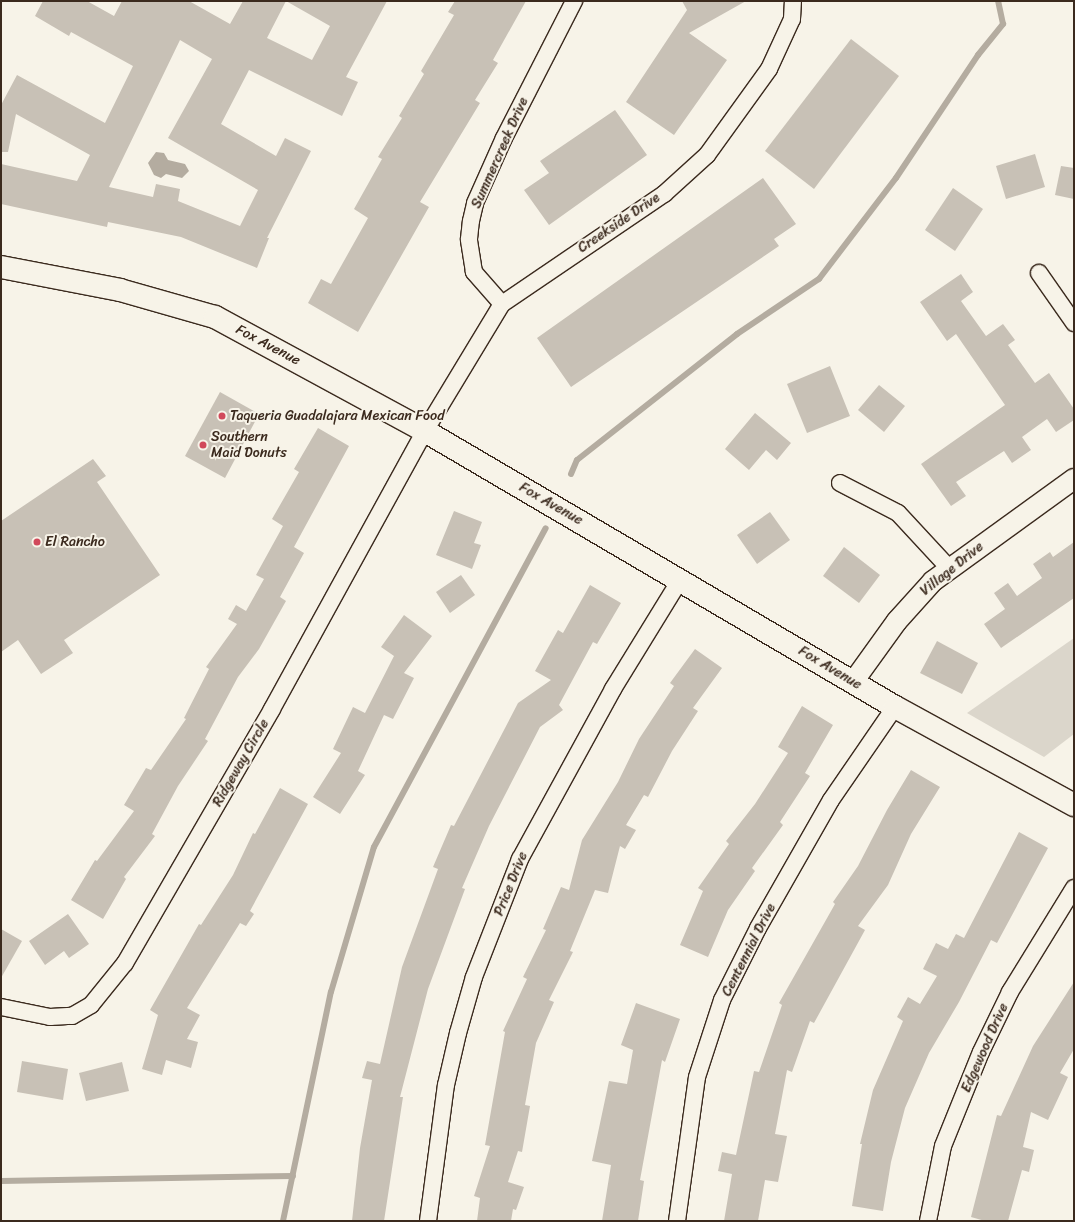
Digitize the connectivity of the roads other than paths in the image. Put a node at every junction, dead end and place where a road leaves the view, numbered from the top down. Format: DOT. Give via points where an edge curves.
graph roads {
  1 [pos="574,1"];
  2 [pos="793,1"];
  3 [pos="1,267"];
  4 [pos="1039,273"];
  5 [pos="502,304"];
  6 [pos="1074,323"];
  7 [pos="425,431"];
  8 [pos="1074,479"];
  9 [pos="840,483"];
  10 [pos="949,568"];
  11 [pos="680,580"];
  12 [pos="853,682"];
  13 [pos="895,707"];
  14 [pos="1074,805"];
  15 [pos="1074,888"];
  16 [pos="1,1007"];
  17 [pos="428,1221"];
  18 [pos="677,1221"];
  19 [pos="928,1221"];
  1 -- 5 [label="street, Summercreek Drive" via="504,138 475,203 469,239 474,272"];
  2 -- 5 [label="street, Creekside Drive" via="792,19 769,69 707,155 664,194"];
  3 -- 7 [label="main road, Fox Avenue" via="120,290 215,317"];
  4 -- 6 [label="street"];
  5 -- 7 [label="street, Creekside Drive"];
  7 -- 11 [label="main road, Fox Avenue"];
  7 -- 16 [label="street, Ridgeway Circle" via="272,709 125,963 91,1005 72,1016 50,1017"];
  8 -- 10 [label="street, Village Drive"];
  9 -- 10 [label="street" via="898,513"];
  10 -- 12 [label="street, Village Drive" via="908,607"];
  11 -- 12 [label="main road, Fox Avenue"];
  11 -- 17 [label="street, Price Drive" via="613,689 520,859 474,977 458,1033 446,1085"];
  12 -- 13 [label="main road, Fox Avenue"];
  13 -- 14 [label="main road, Fox Avenue"];
  13 -- 18 [label="street, Centennial Drive" via="831,800 758,928 722,1000 711,1041 697,1077"];
  15 -- 19 [label="street, Edgewood Drive" via="1010,992 981,1052 943,1146"];
}
